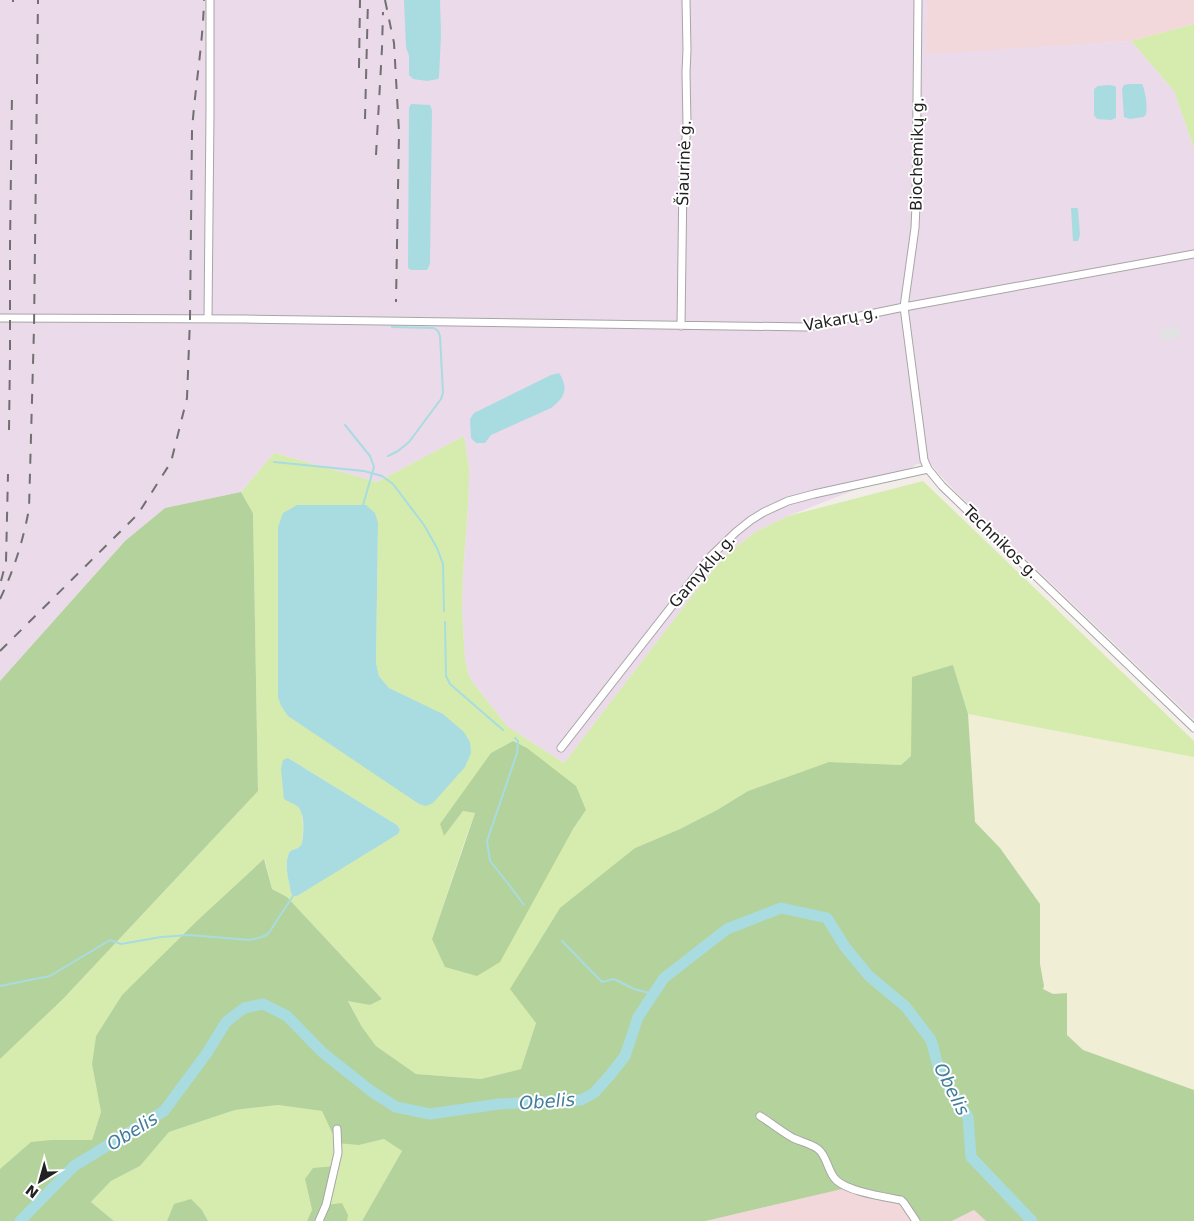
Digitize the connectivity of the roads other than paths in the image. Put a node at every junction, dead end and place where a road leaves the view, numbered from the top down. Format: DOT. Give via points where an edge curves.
graph roads {
  1 [pos="210,0"];
  2 [pos="686,0"];
  3 [pos="918,0"];
  4 [pos="1194,254"];
  5 [pos="904,307"];
  6 [pos="0,318"];
  7 [pos="208,319"];
  8 [pos="681,326"];
  9 [pos="928,469"];
  10 [pos="1194,728"];
  11 [pos="561,748"];
  12 [pos="760,1116"];
  13 [pos="337,1129"];
  14 [pos="319,1221"];
  15 [pos="916,1221"];
  1 -- 7 [label="street"];
  2 -- 8 [label="street, Šiaurinė g." via="687,124"];
  3 -- 5 [label="street, Biochemikų g." via="916,205"];
  4 -- 5 [label="street, Vakarų g."];
  5 -- 8 [label="street, Vakarų g." via="808,327"];
  5 -- 9 [label="street, Technikos g." via="924,460"];
  6 -- 7 [label="street, Vakarų g."];
  7 -- 8 [label="street, Vakarų g."];
  9 -- 10 [label="street, Technikos g."];
  9 -- 11 [label="street, Gamyklų g." via="800,498 764,512 736,532 701,569"];
  12 -- 15 [label="street" via="794,1138 817,1148 839,1182 872,1195 901,1200"];
  13 -- 14 [label="street" via="338,1153"];
}
